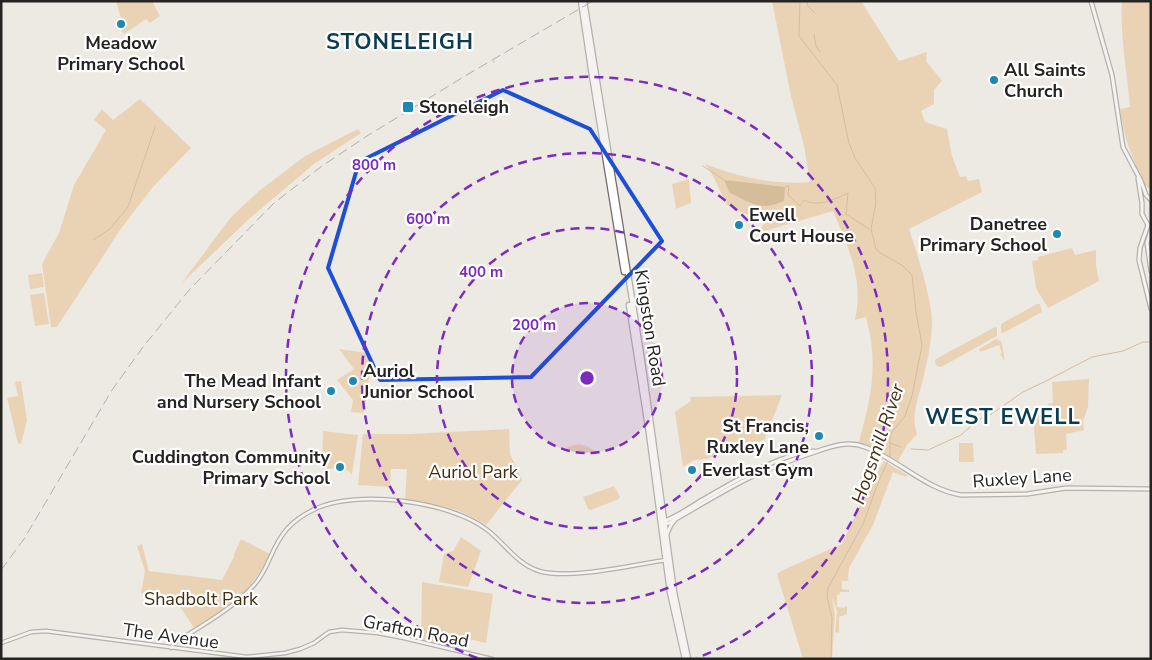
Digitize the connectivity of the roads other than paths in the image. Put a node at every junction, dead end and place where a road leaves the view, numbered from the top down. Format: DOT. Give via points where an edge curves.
graph roads {
  1 [pos="583,1"];
  2 [pos="1090,1"];
  3 [pos="1138,178"];
  4 [pos="1151,200"];
  5 [pos="1142,207"];
  6 [pos="1146,219"];
  7 [pos="1151,221"];
  8 [pos="1151,230"];
  9 [pos="1151,271"];
  10 [pos="1151,309"];
  11 [pos="818,450"];
  12 [pos="1151,489"];
  13 [pos="677,518"];
  14 [pos="662,523"];
  15 [pos="666,538"];
  16 [pos="666,560"];
  17 [pos="335,630"];
  18 [pos="1,643"];
  19 [pos="171,648"];
  20 [pos="492,659"];
  21 [pos="687,659"];
  1 -- 14 [label="highway, Kingston Road" via="642,361"];
  2 -- 3 [label="main road" via="1112,75 1122,145"];
  3 -- 4 [label="main road"];
  3 -- 5 [label="main road"];
  4 -- 5 [label="main road"];
  5 -- 6 [label="main road"];
  6 -- 7 [label="main road"];
  6 -- 10 [label="main road" via="1148,225 1139,260"];
  8 -- 9 [label="main road" via="1148,243"];
  11 -- 12 [label="main road, Ruxley Lane" via="852,444 865,447 950,493 967,496 1027,494 1066,488"];
  11 -- 13 [label="main road, Ruxley Lane" via="751,476"];
  11 -- 14 [label="main road, Ruxley Lane" via="770,465"];
  13 -- 14 [label="main road, Ruxley Lane"];
  13 -- 15 [label="main road"];
  14 -- 15 [label="highway, Kingston Road"];
  14 -- 16 [label="highway, Kingston Road"];
  15 -- 21 [label="highway, Kingston Road"];
  16 -- 19 [label="street" via="568,575 547,573 524,564 486,529 452,511 391,501 344,500 317,508 292,523 249,591"];
  16 -- 21 [label="highway, Kingston Road" via="676,623"];
  17 -- 19 [label="street, The Avenue" via="300,649 253,657"];
  17 -- 20 [label="street, Grafton Road" via="378,633"];
  18 -- 19 [label="street, The Avenue" via="40,631"];
}
